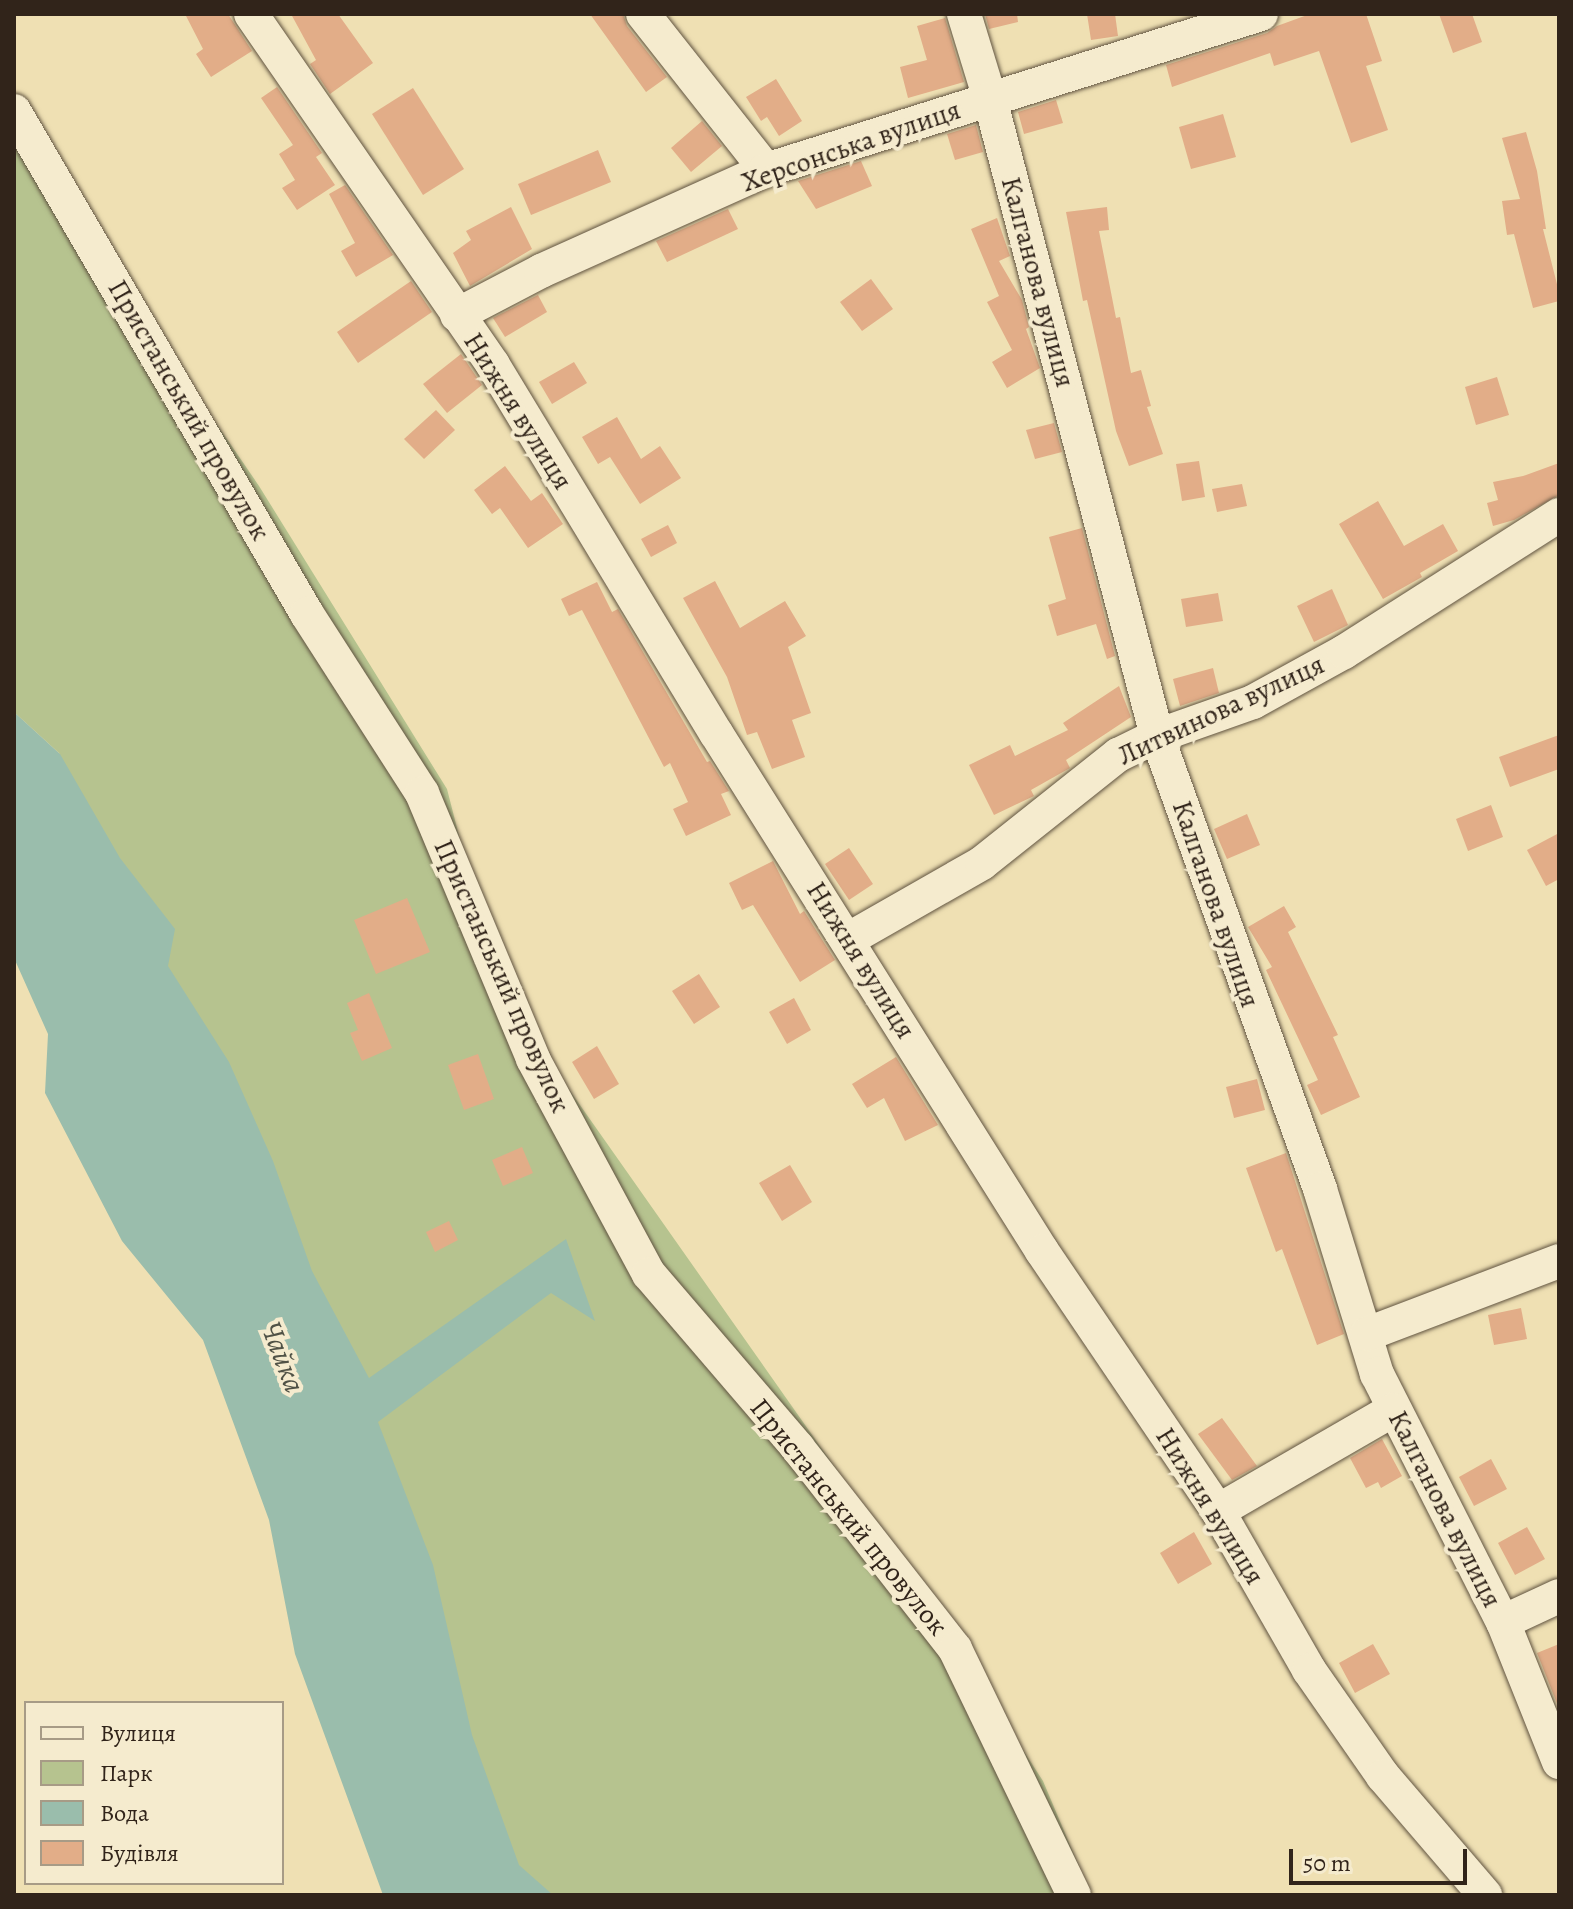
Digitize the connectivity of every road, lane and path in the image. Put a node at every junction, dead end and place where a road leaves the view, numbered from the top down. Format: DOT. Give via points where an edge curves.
graph roads {
  1 [pos="251,14"];
  2 [pos="643,14"];
  3 [pos="964,14"];
  4 [pos="1261,14"];
  5 [pos="990,99"];
  6 [pos="14,111"];
  7 [pos="766,170"];
  8 [pos="457,315"];
  9 [pos="1559,515"];
  10 [pos="1157,736"];
  11 [pos="849,939"];
  12 [pos="1559,1261"];
  13 [pos="1367,1334"];
  14 [pos="1393,1410"];
  15 [pos="1218,1511"];
  16 [pos="1559,1596"];
  17 [pos="1503,1622"];
  18 [pos="1559,1762"];
  19 [pos="1074,1895"];
  20 [pos="1485,1895"];
  1 -- 8 [label="street, Нижня вулиця"];
  2 -- 7 [label="street"];
  3 -- 5 [label="street, Калганова вулиця"];
  4 -- 5 [label="street, Херсонська вулиця"];
  5 -- 7 [label="street, Херсонська вулиця"];
  5 -- 10 [label="street, Калганова вулиця"];
  6 -- 19 [label="street, Пристанський провулок" via="307,614 422,793 533,1059 649,1274 798,1448 955,1649"];
  7 -- 8 [label="street, Херсонська вулиця" via="541,271"];
  8 -- 11 [label="street, Нижня вулиця"];
  9 -- 10 [label="street, Литвинова вулиця" via="1279,688"];
  10 -- 11 [label="street, Литвинова вулиця" via="1118,755 982,863"];
  10 -- 13 [label="street, Калганова вулиця"];
  11 -- 15 [label="street, Нижня вулиця" via="1042,1251"];
  12 -- 13 [label="street"];
  13 -- 14 [label="street, Калганова вулиця"];
  14 -- 15 [label="street"];
  14 -- 17 [label="street, Калганова вулиця"];
  15 -- 20 [label="street, Нижня вулиця" via="1325,1693 1383,1776"];
  16 -- 17 [label="street"];
  17 -- 18 [label="street, Калганова вулиця"];
}
